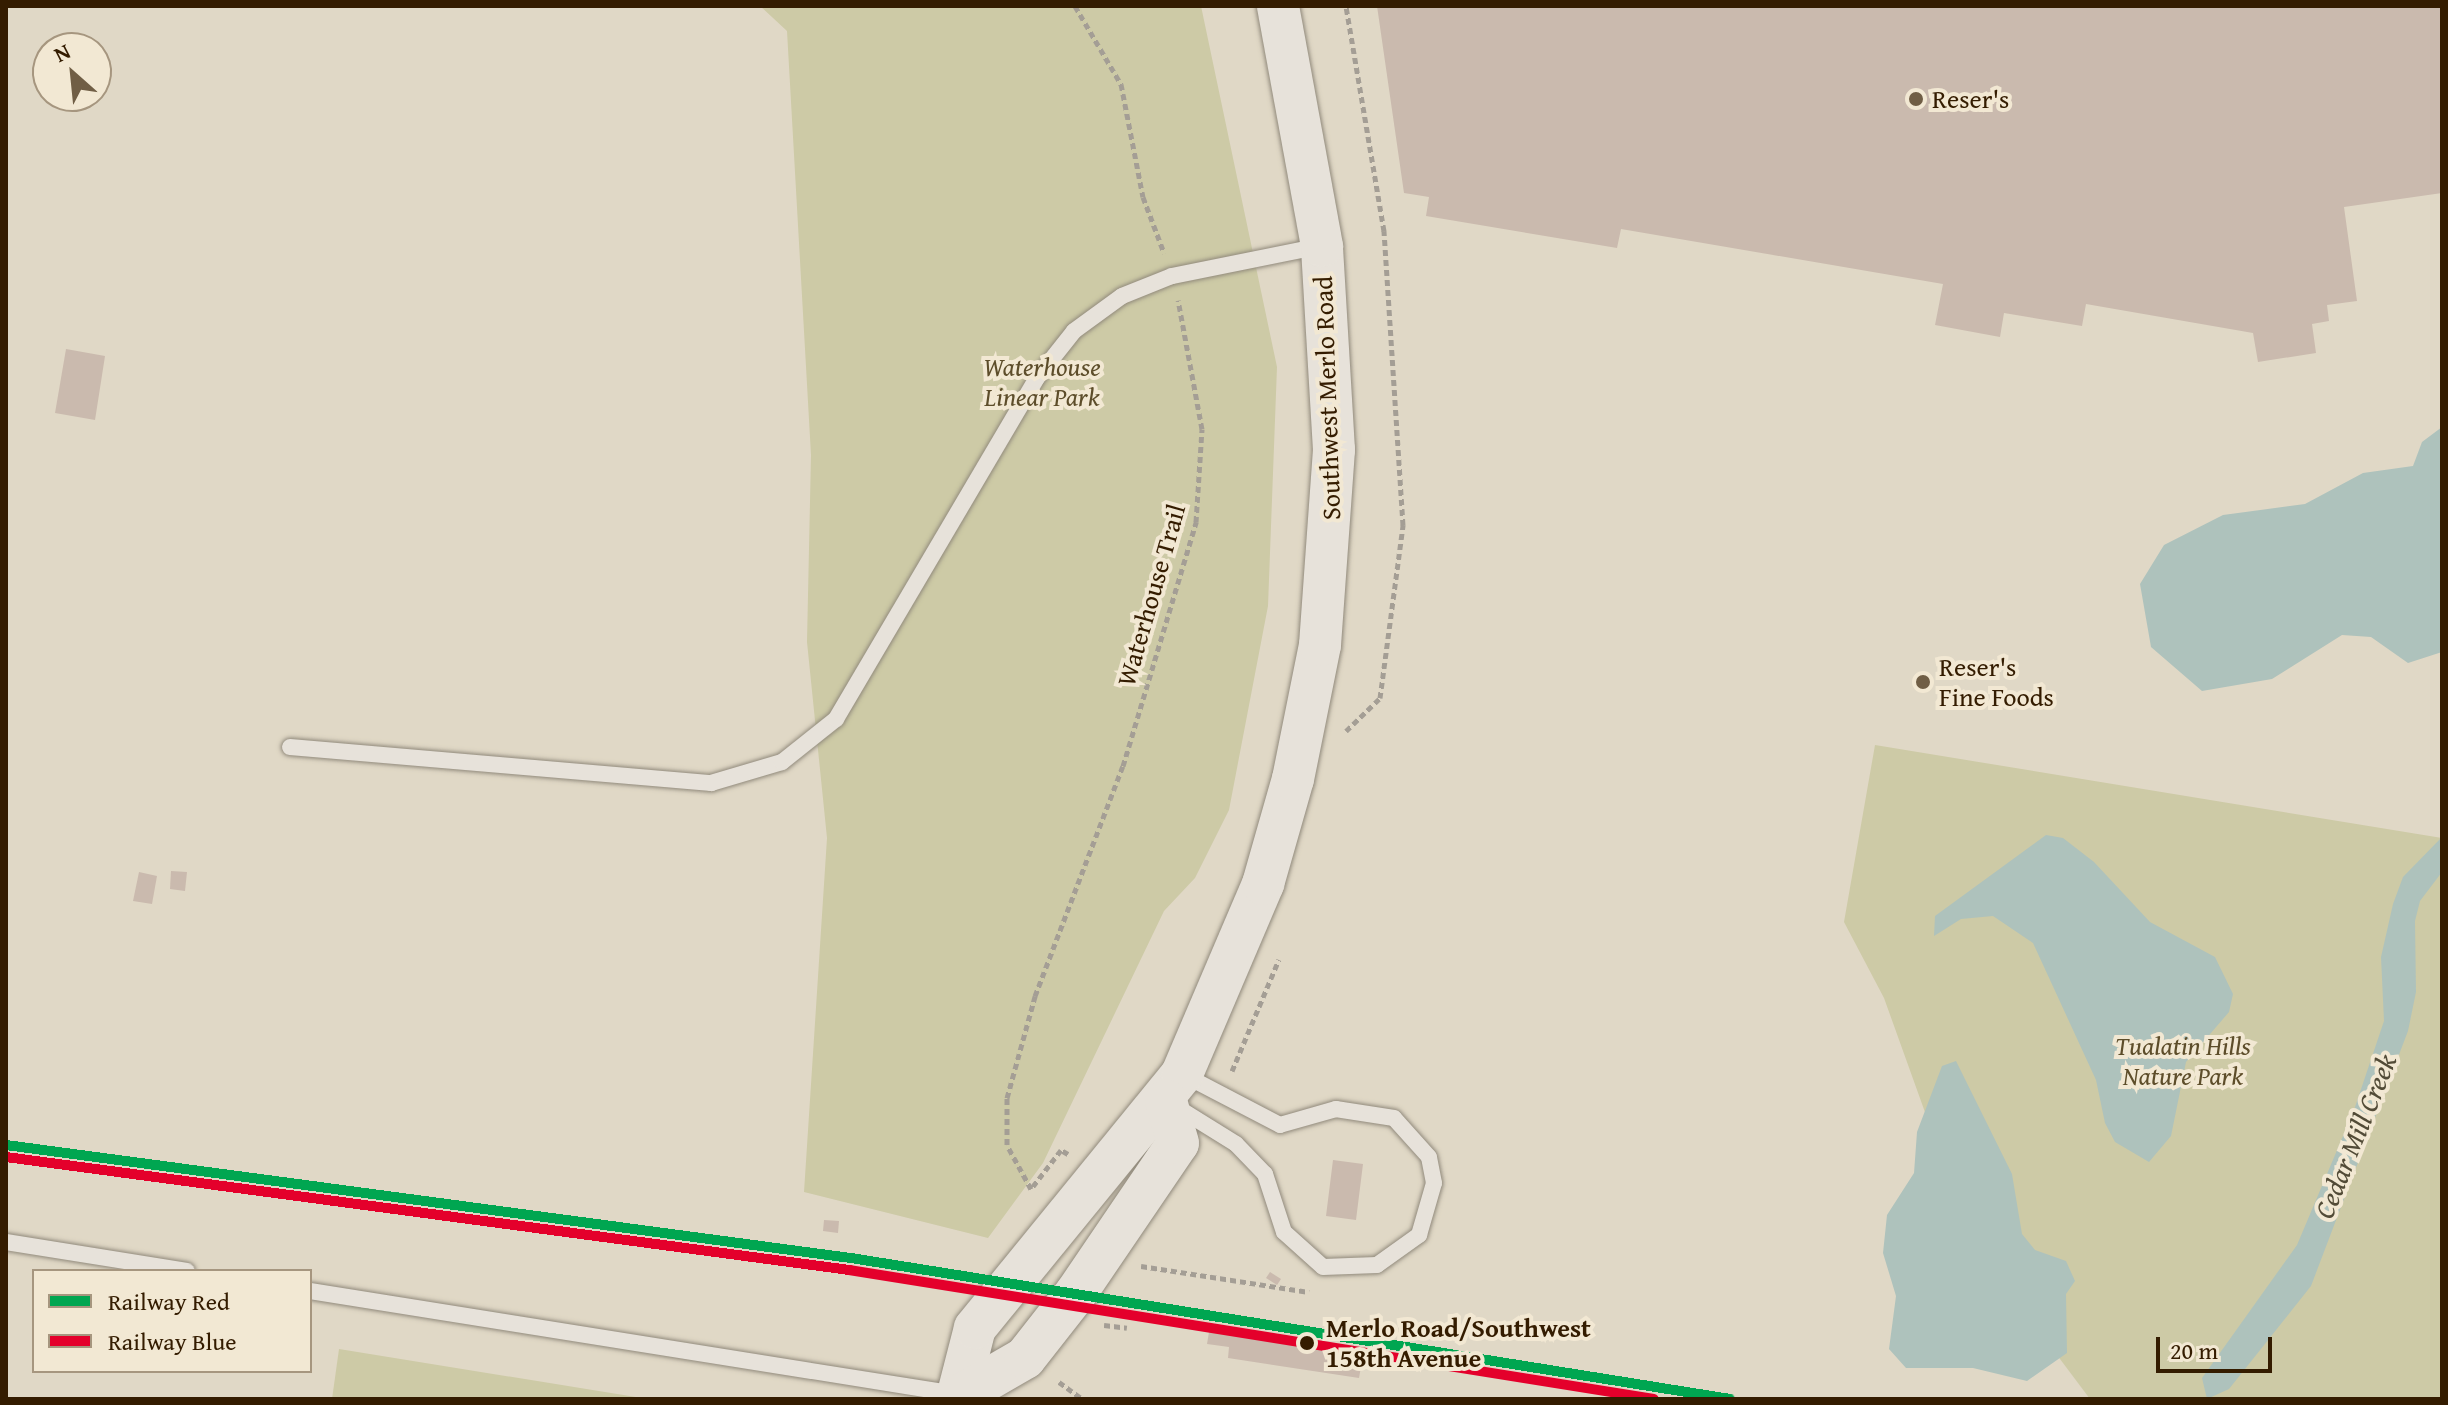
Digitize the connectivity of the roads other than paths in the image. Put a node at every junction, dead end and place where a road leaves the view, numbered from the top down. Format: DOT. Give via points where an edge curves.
graph roads {
  1 [pos="1278,6"];
  2 [pos="1322,246"];
  3 [pos="290,747"];
  4 [pos="1174,1088"];
  5 [pos="6,1242"];
  6 [pos="175,1269"];
  7 [pos="312,1291"];
  8 [pos="956,1397"];
  1 -- 2 [label="street, Southwest Merlo Road"];
  2 -- 3 [label="lane" via="1172,276 1122,296 1074,331 1036,379 836,719 782,762 711,783"];
  2 -- 4 [label="street, Southwest Merlo Road" via="1334,450 1320,645 1263,884"];
  4 -- 4 [label="lane" via="1265,1174 1284,1232 1323,1267 1377,1265 1419,1235 1434,1183 1415,1136 1369,1109 1336,1109 1280,1125"];
  4 -- 8 [label="street, Southwest Merlo Road" via="1097,1171 975,1328"];
  4 -- 8 [label="street" via="1178,1143 1076,1293 1025,1358"];
  5 -- 6 [label="lane"];
  7 -- 8 [label="lane"];
}
